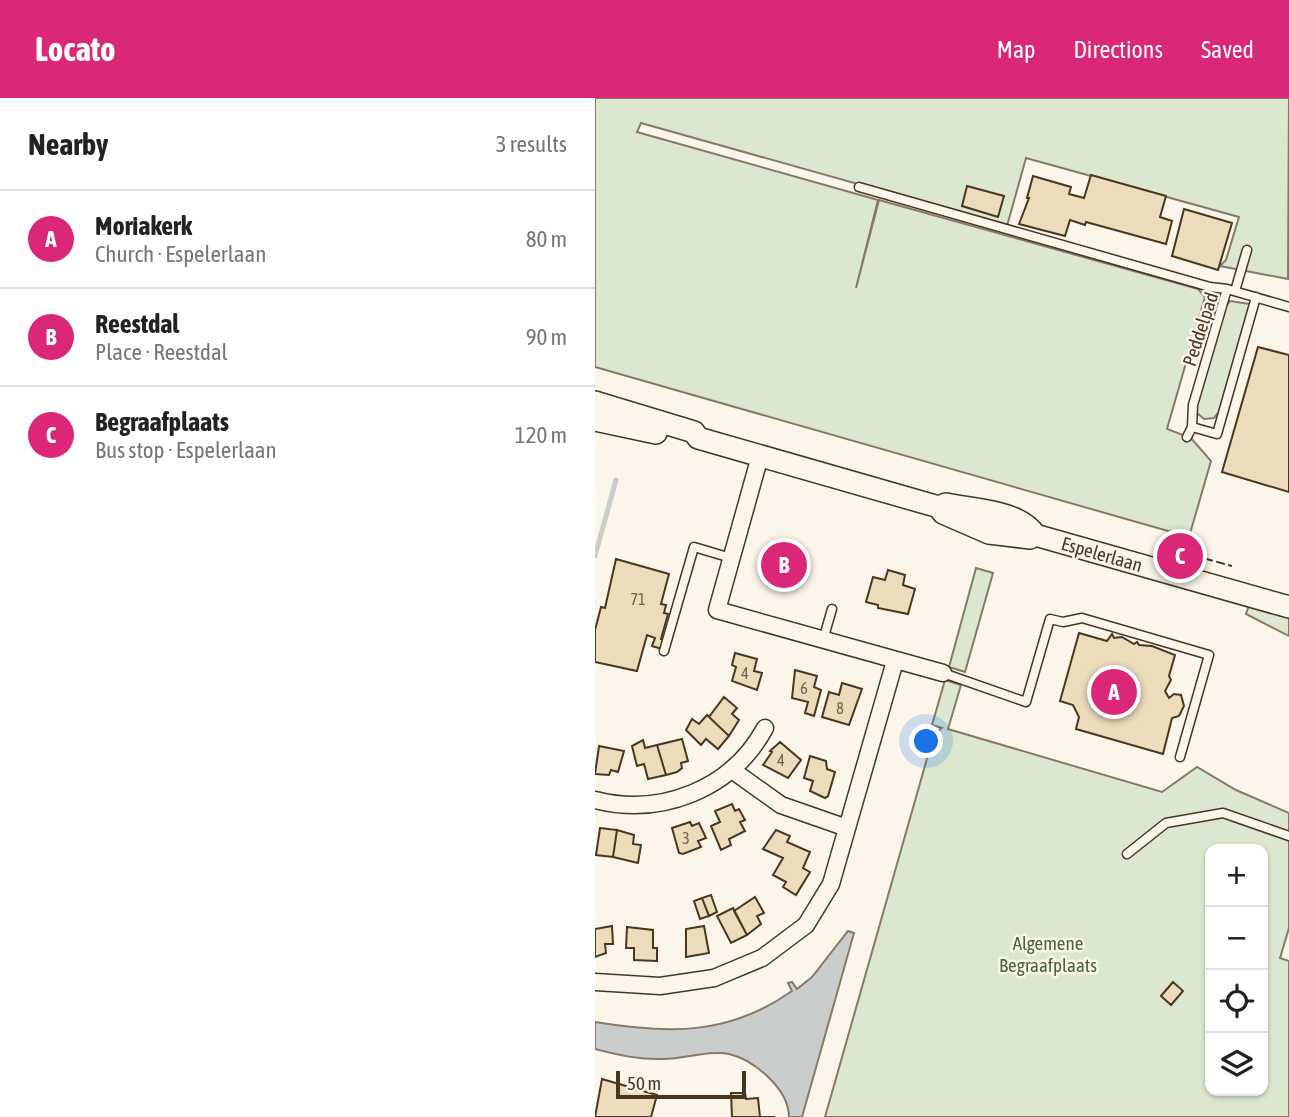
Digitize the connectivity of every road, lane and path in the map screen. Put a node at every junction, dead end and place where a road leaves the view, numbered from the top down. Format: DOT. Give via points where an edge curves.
graph roads {
  1 [pos="859,187"];
  2 [pos="1247,250"];
  3 [pos="1231,290"];
  4 [pos="1256,297"];
  5 [pos="1289,307"];
  6 [pos="595,402"];
  7 [pos="595,420"];
  8 [pos="1192,427"];
  9 [pos="1187,437"];
  10 [pos="698,438"];
  11 [pos="760,456"];
  12 [pos="731,558"];
  13 [pos="1289,607"];
  14 [pos="832,609"];
  15 [pos="823,640"];
  16 [pos="664,651"];
  17 [pos="895,661"];
  18 [pos="943,673"];
  19 [pos="765,728"];
  20 [pos="1180,757"];
  21 [pos="732,770"];
  22 [pos="595,800"];
  23 [pos="847,828"];
  24 [pos="1289,836"];
  25 [pos="1127,854"];
  26 [pos="595,982"];
  1 -- 3 [label="lane"];
  2 -- 3 [label="lane"];
  3 -- 4 [label="lane, Peddelpad"];
  3 -- 8 [label="lane, Peddelpad" via="1192,405"];
  4 -- 5 [label="lane, Peddelpad"];
  4 -- 8 [label="lane" via="1217,434"];
  6 -- 10 [label="main road, Espelerlaan" via="694,432"];
  7 -- 10 [label="main road, Espelerlaan" via="692,442"];
  8 -- 9 [label="lane, Peddelpad"];
  10 -- 11 [label="main road, Espelerlaan"];
  11 -- 12 [label="street"];
  11 -- 13 [label="main road, Espelerlaan" via="939,507 946,504 995,512 1032,529 1035,535"];
  12 -- 15 [label="street" via="717,610"];
  12 -- 16 [label="lane" via="694,547"];
  14 -- 15 [label="lane"];
  15 -- 17 [label="street"];
  17 -- 18 [label="street"];
  17 -- 23 [label="street"];
  18 -- 20 [label="lane" via="1026,702 1050,619 1082,618 1209,655"];
  19 -- 21 [label="street"];
  21 -- 22 [label="street" via="706,787 667,802 635,805"];
  21 -- 23 [label="street" via="781,805"];
  23 -- 26 [label="street" via="825,898 806,925 769,954 691,983"];
  24 -- 25 [label="lane" via="1223,813 1166,823"];
}
